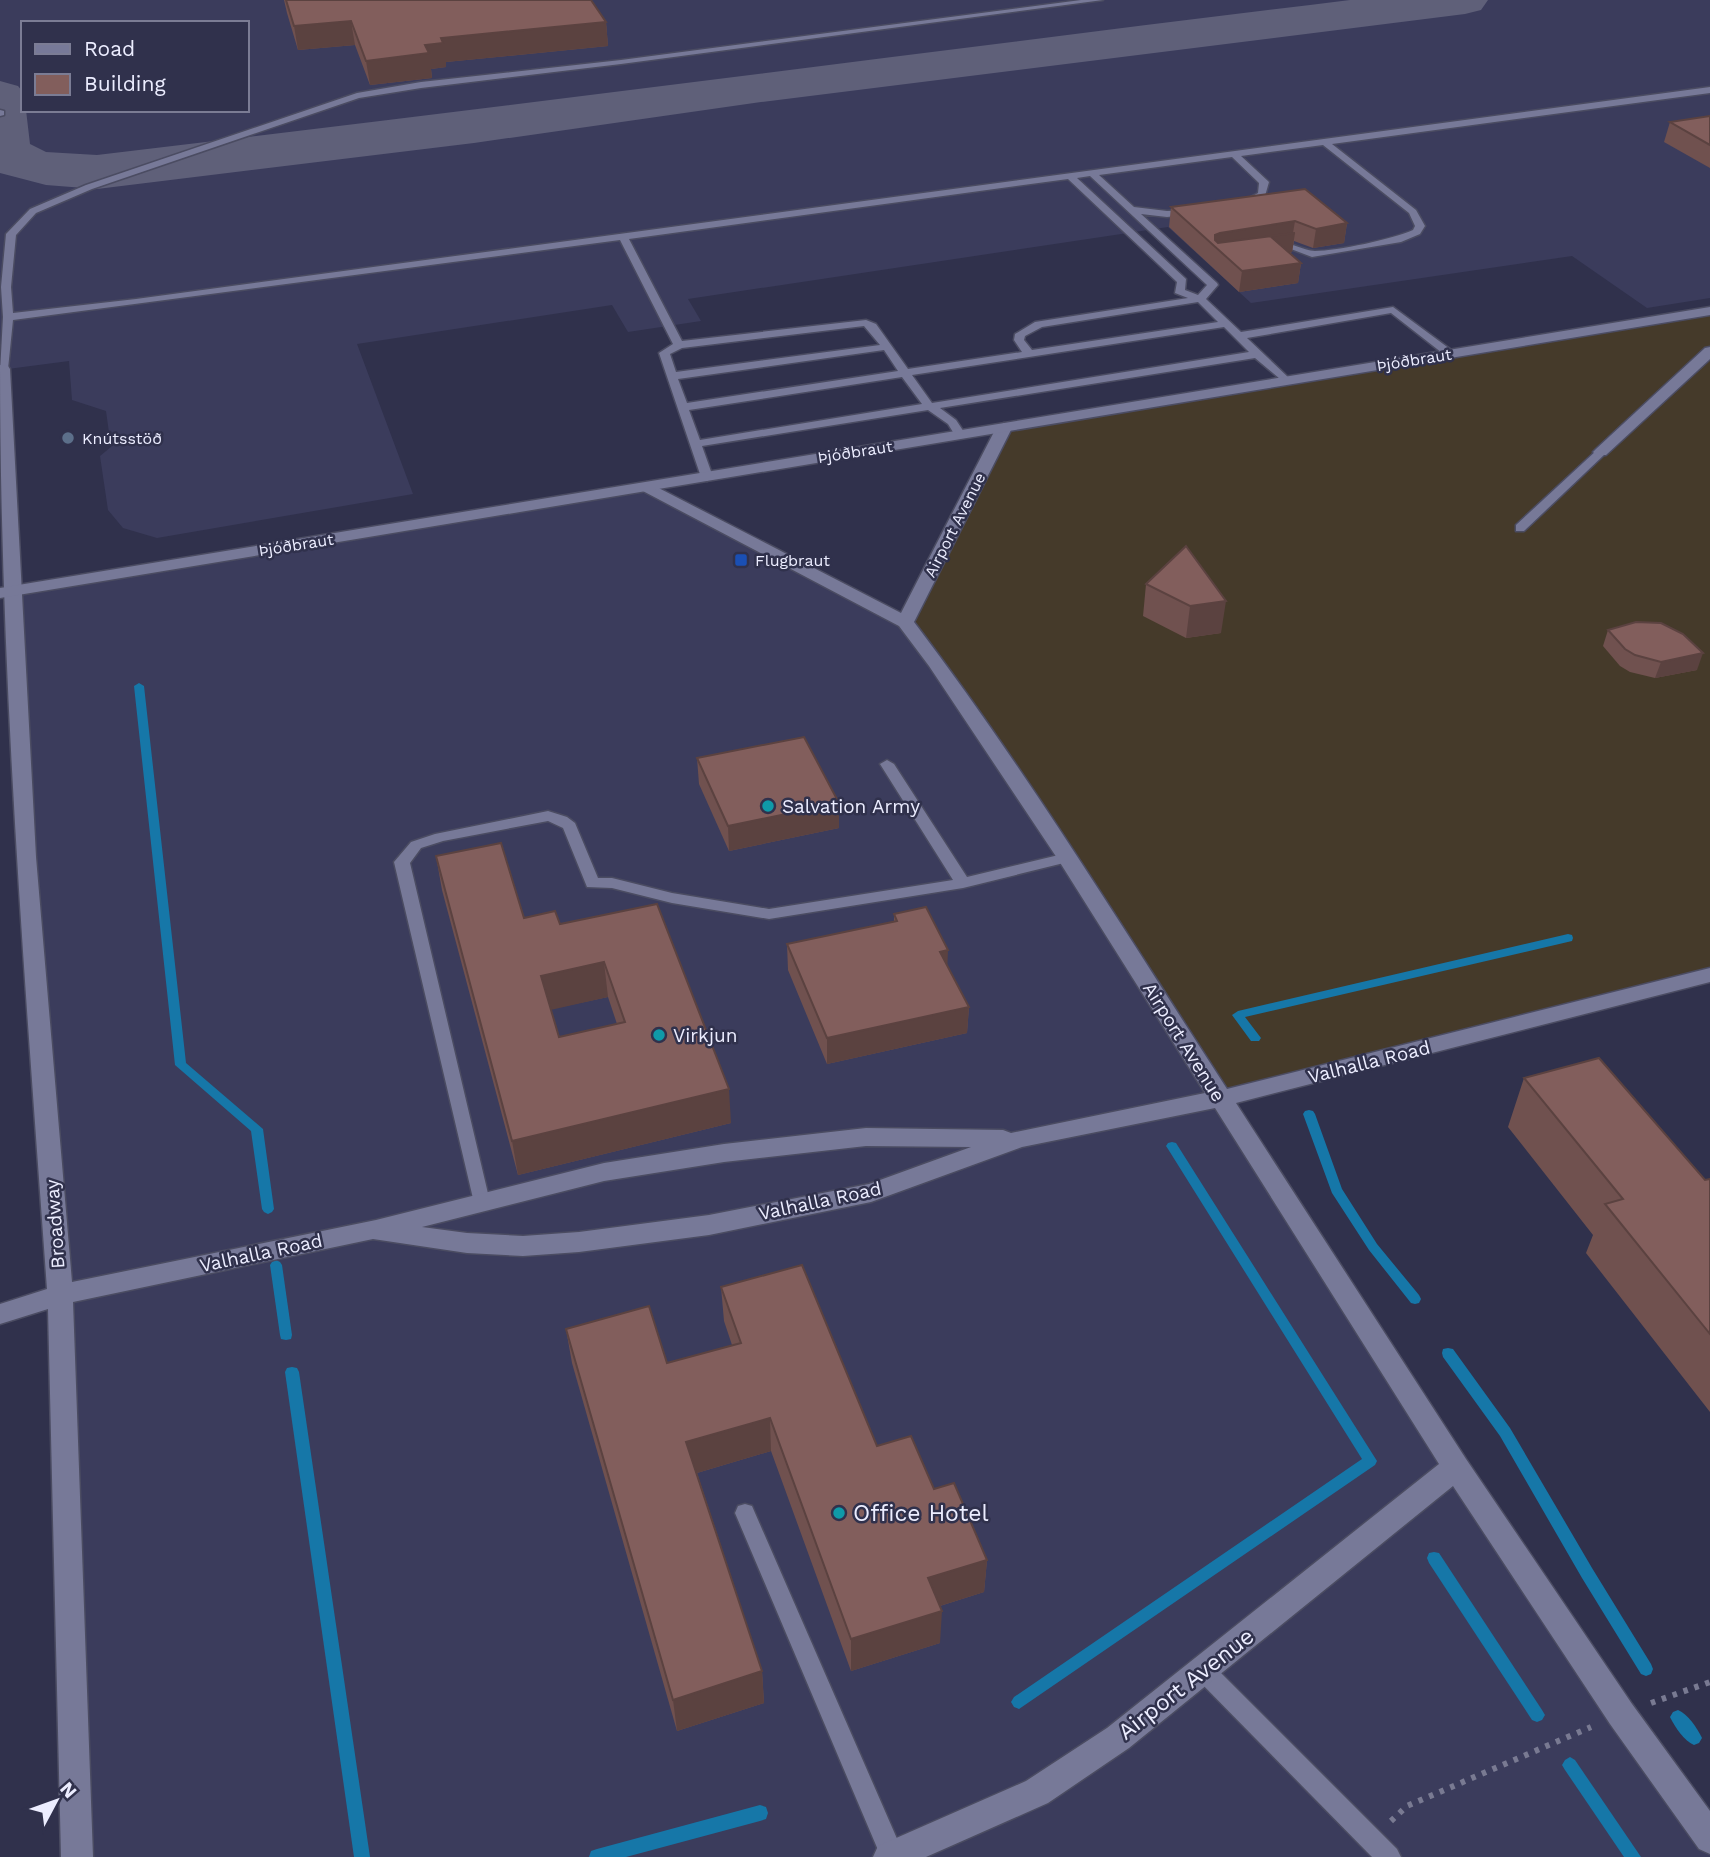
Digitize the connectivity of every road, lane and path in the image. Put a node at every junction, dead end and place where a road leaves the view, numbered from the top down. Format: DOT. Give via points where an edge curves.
graph roads {
  1 [pos="1099,0"];
  2 [pos="1710,90"];
  3 [pos="1326,143"];
  4 [pos="1235,155"];
  5 [pos="1093,174"];
  6 [pos="1071,177"];
  7 [pos="1099,203"];
  8 [pos="1230,206"];
  9 [pos="1132,210"];
  10 [pos="1206,210"];
  11 [pos="624,237"];
  12 [pos="1255,252"];
  13 [pos="1200,299"];
  14 [pos="1710,311"];
  15 [pos="8,317"];
  16 [pos="1226,324"];
  17 [pos="1239,336"];
  18 [pos="679,345"];
  19 [pos="886,347"];
  20 [pos="1710,351"];
  21 [pos="1029,354"];
  22 [pos="1257,354"];
  23 [pos="1450,354"];
  24 [pos="3,369"];
  25 [pos="905,373"];
  26 [pos="674,376"];
  27 [pos="1286,381"];
  28 [pos="684,407"];
  29 [pos="929,407"];
  30 [pos="1004,428"];
  31 [pos="960,435"];
  32 [pos="696,444"];
  33 [pos="1601,452"];
  34 [pos="707,477"];
  35 [pos="647,487"];
  36 [pos="1520,528"];
  37 [pos="7,592"];
  38 [pos="905,622"];
  39 [pos="887,764"];
  40 [pos="1067,858"];
  41 [pos="963,883"];
  42 [pos="1710,975"];
  43 [pos="1220,1100"];
  44 [pos="1019,1139"];
  45 [pos="481,1202"];
  46 [pos="373,1229"];
  47 [pos="61,1296"];
  48 [pos="0,1314"];
  49 [pos="1456,1467"];
  50 [pos="745,1513"];
  51 [pos="1205,1671"];
  52 [pos="1710,1682"];
  53 [pos="1620,1714"];
  54 [pos="1710,1838"];
  55 [pos="1372,1840"];
  56 [pos="77,1857"];
  57 [pos="892,1857"];
  58 [pos="1389,1857"];
  1 -- 15 [label="lane" via="357,96 89,187 33,211 11,234"];
  2 -- 3 [label="lane"];
  3 -- 4 [label="lane"];
  3 -- 12 [label="lane" via="1413,212 1420,226 1417,232 1398,240 1312,254 1292,247"];
  4 -- 5 [label="lane"];
  4 -- 8 [label="lane" via="1259,176 1265,188 1254,200"];
  5 -- 6 [label="lane"];
  5 -- 9 [label="lane"];
  6 -- 7 [label="lane"];
  6 -- 11 [label="lane"];
  7 -- 9 [label="lane"];
  7 -- 13 [label="lane" via="1182,281 1179,291"];
  9 -- 10 [label="lane" via="1167,214"];
  9 -- 13 [label="lane" via="1213,285"];
  11 -- 15 [label="lane"];
  11 -- 18 [label="lane"];
  13 -- 16 [label="lane"];
  13 -- 21 [label="lane" via="1039,324 1020,334"];
  14 -- 23 [label="street, Þjóðbraut"];
  15 -- 24 [label="lane"];
  16 -- 17 [label="lane"];
  16 -- 21 [label="lane"];
  17 -- 22 [label="lane"];
  17 -- 23 [label="lane" via="1393,310"];
  18 -- 19 [label="lane" via="857,322 872,327"];
  18 -- 26 [label="lane" via="664,353"];
  19 -- 25 [label="lane"];
  19 -- 26 [label="lane"];
  20 -- 33 [label="street"];
  21 -- 25 [label="lane"];
  22 -- 27 [label="lane"];
  22 -- 29 [label="lane"];
  23 -- 27 [label="street, Þjóðbraut"];
  24 -- 37 [label="street, Broadway"];
  25 -- 28 [label="lane"];
  25 -- 29 [label="lane"];
  26 -- 28 [label="lane"];
  27 -- 30 [label="street, Þjóðbraut"];
  28 -- 32 [label="lane"];
  29 -- 31 [label="lane" via="951,422"];
  29 -- 32 [label="lane"];
  30 -- 31 [label="street, Þjóðbraut"];
  30 -- 38 [label="street, Airport Avenue"];
  31 -- 34 [label="street, Þjóðbraut"];
  32 -- 34 [label="lane"];
  33 -- 36 [label="lane"];
  34 -- 35 [label="street, Þjóðbraut"];
  35 -- 37 [label="street, Þjóðbraut"];
  35 -- 38 [label="street, Airport Avenue"];
  37 -- 47 [label="street, Broadway"];
  38 -- 40 [label="street, Airport Avenue"];
  39 -- 41 [label="lane"];
  40 -- 41 [label="lane"];
  40 -- 43 [label="street, Airport Avenue"];
  41 -- 45 [label="lane" via="769,914 592,883 570,826 548,816 416,845 402,862"];
  42 -- 43 [label="street, Valhalla Road"];
  43 -- 44 [label="street, Valhalla Road"];
  43 -- 49 [label="street, Airport Avenue"];
  44 -- 45 [label="street" via="866,1138 724,1153 604,1172"];
  44 -- 46 [label="street, Valhalla Road" via="871,1193 709,1225 523,1246"];
  45 -- 46 [label="street"];
  46 -- 47 [label="street, Valhalla Road"];
  47 -- 48 [label="street, Valhalla Road"];
  47 -- 56 [label="street, Broadway"];
  49 -- 51 [label="street, Airport Avenue"];
  49 -- 53 [label="street, Airport Avenue"];
  50 -- 57 [label="lane"];
  51 -- 55 [label="lane"];
  51 -- 57 [label="street, Airport Avenue" via="1118,1738 1037,1792"];
  52 -- 53 [label="path"];
  53 -- 54 [label="street, Airport Avenue"];
  53 -- 55 [label="path" via="1407,1806"];
  55 -- 58 [label="lane"];
}
